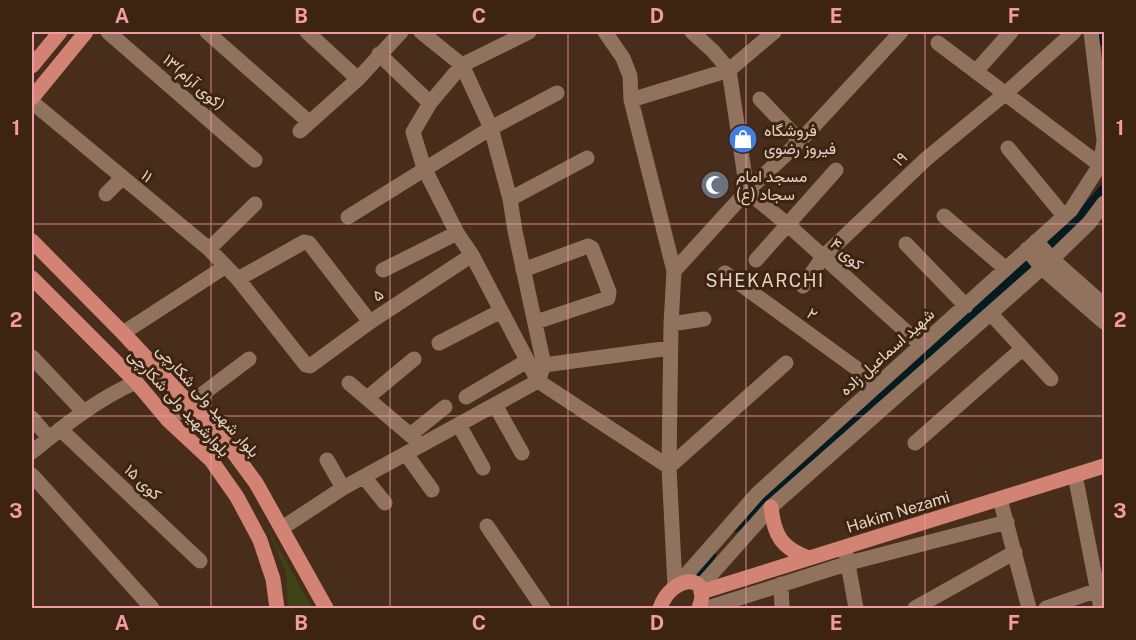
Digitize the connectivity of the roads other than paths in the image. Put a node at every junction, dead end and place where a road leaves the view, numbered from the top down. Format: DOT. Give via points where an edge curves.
graph roads {
  1 [pos="60,32"];
  2 [pos="87,32"];
  3 [pos="108,32"];
  4 [pos="207,32"];
  5 [pos="307,32"];
  6 [pos="401,32"];
  7 [pos="421,32"];
  8 [pos="529,32"];
  9 [pos="605,32"];
  10 [pos="693,32"];
  11 [pos="774,32"];
  12 [pos="901,32"];
  13 [pos="1011,32"];
  14 [pos="1074,32"];
  15 [pos="1091,32"];
  16 [pos="938,43"];
  17 [pos="379,54"];
  18 [pos="462,64"];
  19 [pos="32,66"];
  20 [pos="729,70"];
  21 [pos="976,70"];
  22 [pos="358,79"];
  23 [pos="557,93"];
  24 [pos="1006,93"];
  25 [pos="760,99"];
  26 [pos="32,100"];
  27 [pos="631,100"];
  28 [pos="430,103"];
  29 [pos="491,128"];
  30 [pos="800,141"];
  31 [pos="1104,141"];
  32 [pos="1008,148"];
  33 [pos="587,158"];
  34 [pos="255,160"];
  35 [pos="1100,165"];
  36 [pos="424,168"];
  37 [pos="836,170"];
  38 [pos="122,178"];
  39 [pos="747,191"];
  40 [pos="106,194"];
  41 [pos="510,199"];
  42 [pos="1104,203"];
  43 [pos="255,204"];
  44 [pos="944,216"];
  45 [pos="1064,216"];
  46 [pos="348,217"];
  47 [pos="787,224"];
  48 [pos="457,233"];
  49 [pos="32,240"];
  50 [pos="906,244"];
  51 [pos="1031,245"];
  52 [pos="209,249"];
  53 [pos="472,255"];
  54 [pos="823,257"];
  55 [pos="756,260"];
  56 [pos="1047,264"];
  57 [pos="226,266"];
  58 [pos="1006,269"];
  59 [pos="383,270"];
  60 [pos="523,270"];
  61 [pos="674,271"];
  62 [pos="725,273"];
  63 [pos="32,278"];
  64 [pos="238,279"];
  65 [pos="802,286"];
  66 [pos="1104,305"];
  67 [pos="966,306"];
  68 [pos="501,311"];
  69 [pos="991,314"];
  70 [pos="704,319"];
  71 [pos="370,322"];
  72 [pos="536,322"];
  73 [pos="1104,322"];
  74 [pos="670,324"];
  75 [pos="123,333"];
  76 [pos="439,343"];
  77 [pos="921,345"];
  78 [pos="670,348"];
  79 [pos="1022,349"];
  80 [pos="32,357"];
  81 [pos="249,359"];
  82 [pos="414,359"];
  83 [pos="527,361"];
  84 [pos="786,363"];
  85 [pos="306,365"];
  86 [pos="544,365"];
  87 [pos="1051,379"];
  88 [pos="538,381"];
  89 [pos="136,382"];
  90 [pos="349,383"];
  91 [pos="878,384"];
  92 [pos="466,397"];
  93 [pos="367,398"];
  94 [pos="190,404"];
  95 [pos="495,405"];
  96 [pos="445,406"];
  97 [pos="83,411"];
  98 [pos="32,418"];
  99 [pos="168,420"];
  100 [pos="459,425"];
  101 [pos="55,433"];
  102 [pos="416,440"];
  103 [pos="915,443"];
  104 [pos="32,452"];
  105 [pos="522,453"];
  106 [pos="406,454"];
  107 [pos="327,460"];
  108 [pos="1104,466"];
  109 [pos="669,467"];
  110 [pos="483,468"];
  111 [pos="32,474"];
  112 [pos="1075,475"];
  113 [pos="364,477"];
  114 [pos="343,488"];
  115 [pos="432,490"];
  116 [pos="1000,499"];
  117 [pos="385,504"];
  118 [pos="771,507"];
  119 [pos="1007,522"];
  120 [pos="487,526"];
  121 [pos="282,528"];
  122 [pos="845,547"];
  123 [pos="1015,552"];
  124 [pos="809,558"];
  125 [pos="200,561"];
  126 [pos="849,563"];
  127 [pos="781,584"];
  128 [pos="677,585"];
  129 [pos="701,589"];
  130 [pos="1098,590"];
  131 [pos="152,609"];
  132 [pos="277,609"];
  133 [pos="326,609"];
  134 [pos="543,609"];
  135 [pos="660,609"];
  136 [pos="699,609"];
  137 [pos="708,609"];
  138 [pos="782,609"];
  139 [pos="856,609"];
  140 [pos="915,609"];
  141 [pos="1029,609"];
  142 [pos="1046,609"];
  143 [pos="1101,609"];
  1 -- 19 [label="main road"];
  2 -- 26 [label="main road"];
  3 -- 34 [label="street, ۱۳(کوی آرام)"];
  4 -- 22 [label="street" via="304,126"];
  5 -- 22 [label="street"];
  6 -- 17 [label="street"];
  7 -- 18 [label="street"];
  8 -- 18 [label="street"];
  9 -- 27 [label="street" via="630,76"];
  10 -- 20 [label="street"];
  11 -- 20 [label="street"];
  12 -- 30 [label="street"];
  13 -- 21 [label="street"];
  14 -- 24 [label="street, ۱۹"];
  15 -- 31 [label="street, شهید اسماعیل زاده"];
  16 -- 21 [label="street"];
  17 -- 22 [label="street"];
  17 -- 28 [label="street"];
  18 -- 28 [label="street"];
  18 -- 29 [label="street"];
  20 -- 27 [label="street"];
  20 -- 39 [label="street"];
  21 -- 24 [label="street"];
  23 -- 29 [label="street"];
  24 -- 35 [label="street"];
  24 -- 54 [label="street, ۱۹" via="926,159"];
  25 -- 30 [label="street"];
  26 -- 38 [label="street, ۱۱"];
  27 -- 61 [label="street"];
  28 -- 36 [label="street" via="413,132"];
  29 -- 36 [label="street"];
  29 -- 41 [label="street"];
  30 -- 39 [label="street"];
  31 -- 35 [label="street, شهید اسماعیل زاده"];
  32 -- 45 [label="street"];
  33 -- 41 [label="street"];
  35 -- 45 [label="street, شهید اسماعیل زاده"];
  36 -- 46 [label="street"];
  36 -- 48 [label="street"];
  37 -- 47 [label="street"];
  38 -- 40 [label="street"];
  38 -- 52 [label="street, ۱۱"];
  39 -- 47 [label="street, کوی ۴"];
  39 -- 61 [label="street"];
  41 -- 60 [label="street"];
  42 -- 56 [label="street"];
  43 -- 52 [label="street"];
  44 -- 58 [label="street"];
  45 -- 51 [label="street, شهید اسماعیل زاده"];
  47 -- 54 [label="street, کوی ۴"];
  47 -- 55 [label="street"];
  48 -- 53 [label="street"];
  48 -- 59 [label="street"];
  49 -- 75 [label="main road, بلوار شهید ولی شکارچی"];
  50 -- 67 [label="street"];
  51 -- 56 [label="street"];
  51 -- 58 [label="street, شهید اسماعیل زاده"];
  52 -- 57 [label="street, ۱۱"];
  53 -- 68 [label="street"];
  53 -- 71 [label="street, ۵"];
  54 -- 65 [label="street, ۱۹"];
  54 -- 77 [label="street, کوی ۴"];
  56 -- 66 [label="street"];
  56 -- 69 [label="street"];
  56 -- 73 [label="street"];
  57 -- 64 [label="street, ۱۱"];
  57 -- 75 [label="street"];
  58 -- 67 [label="street, شهید اسماعیل زاده"];
  60 -- 72 [label="street"];
  60 -- 72 [label="street" via="588,246 609,292 608,298"];
  61 -- 74 [label="street"];
  62 -- 91 [label="street, ۲"];
  63 -- 89 [label="main road, بلوارشهید ولی شکارچی"];
  64 -- 71 [label="street" via="304,242 309,243"];
  64 -- 85 [label="street, ۱۱"];
  67 -- 77 [label="street, شهید اسماعیل زاده"];
  68 -- 76 [label="street"];
  68 -- 83 [label="street"];
  69 -- 79 [label="street"];
  69 -- 118 [label="street"];
  70 -- 74 [label="street"];
  71 -- 85 [label="street, ۵" via="310,366"];
  72 -- 86 [label="street"];
  74 -- 78 [label="street"];
  75 -- 94 [label="main road, بلوار شهید ولی شکارچی"];
  77 -- 91 [label="street, شهید اسماعیل زاده"];
  78 -- 86 [label="street"];
  78 -- 109 [label="street"];
  79 -- 87 [label="street"];
  79 -- 103 [label="street"];
  80 -- 97 [label="street"];
  81 -- 94 [label="street"];
  82 -- 93 [label="street"];
  83 -- 88 [label="street"];
  83 -- 92 [label="street"];
  84 -- 109 [label="street"];
  86 -- 88 [label="street"];
  88 -- 95 [label="street"];
  88 -- 109 [label="street"];
  89 -- 97 [label="street"];
  89 -- 99 [label="main road, بلوارشهید ولی شکارچی"];
  90 -- 93 [label="street"];
  91 -- 128 [label="street, شهید اسماعیل زاده" via="758,494"];
  93 -- 102 [label="street"];
  94 -- 99 [label="street"];
  94 -- 121 [label="main road, بلوار شهید ولی شکارچی" via="256,483"];
  95 -- 100 [label="street"];
  95 -- 105 [label="street"];
  96 -- 102 [label="street"];
  97 -- 101 [label="street"];
  98 -- 101 [label="street, کوی ۱۵"];
  99 -- 132 [label="main road, بلوارشهید ولی شکارچی" via="211,460 237,497 260,540 273,579"];
  100 -- 102 [label="street"];
  100 -- 110 [label="street"];
  101 -- 104 [label="street"];
  101 -- 125 [label="street, کوی ۱۵"];
  102 -- 106 [label="street"];
  106 -- 113 [label="street"];
  106 -- 115 [label="street"];
  107 -- 114 [label="street"];
  108 -- 112 [label="main road, Hakim Nezami"];
  109 -- 128 [label="street"];
  111 -- 131 [label="street"];
  112 -- 116 [label="main road, Hakim Nezami"];
  112 -- 130 [label="street"];
  113 -- 114 [label="street"];
  113 -- 117 [label="street"];
  114 -- 121 [label="street"];
  116 -- 119 [label="street"];
  116 -- 122 [label="main road, Hakim Nezami"];
  118 -- 124 [label="main road" via="772,522 783,544"];
  118 -- 129 [label="street"];
  119 -- 123 [label="street"];
  119 -- 126 [label="street"];
  120 -- 134 [label="street"];
  121 -- 133 [label="main road, بلوار شهید ولی شکارچی"];
  122 -- 124 [label="main road, Hakim Nezami"];
  122 -- 126 [label="street"];
  123 -- 140 [label="street"];
  123 -- 141 [label="street"];
  124 -- 129 [label="main road, Hakim Nezami"];
  126 -- 127 [label="street"];
  126 -- 139 [label="street"];
  127 -- 137 [label="street"];
  127 -- 138 [label="street"];
  128 -- 129 [label="main road" via="689,581"];
  128 -- 135 [label="main road" via="666,594"];
  129 -- 136 [label="main road"];
  130 -- 142 [label="street"];
  130 -- 143 [label="street"];
}
